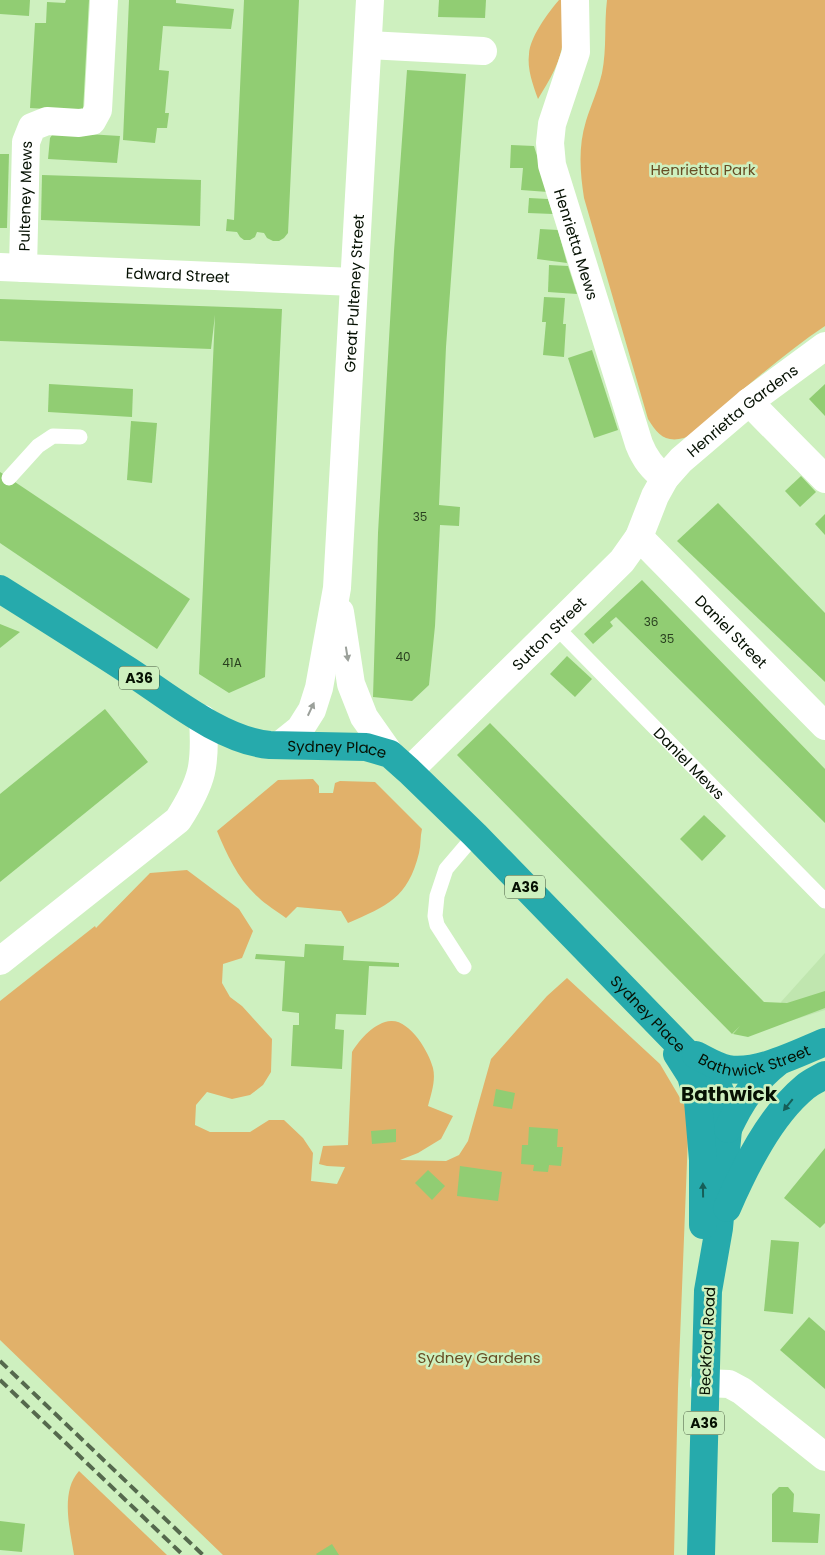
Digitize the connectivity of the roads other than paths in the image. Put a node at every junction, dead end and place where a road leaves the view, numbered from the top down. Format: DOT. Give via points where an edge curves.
graph roads {
  1 [pos="104,0"];
  2 [pos="370,0"];
  3 [pos="575,0"];
  4 [pos="368,45"];
  5 [pos="484,51"];
  6 [pos="12,268"];
  7 [pos="354,282"];
  8 [pos="825,346"];
  9 [pos="749,402"];
  10 [pos="80,437"];
  11 [pos="9,478"];
  12 [pos="665,478"];
  13 [pos="825,479"];
  14 [pos="639,537"];
  15 [pos="337,588"];
  16 [pos="0,589"];
  17 [pos="555,626"];
  18 [pos="203,720"];
  19 [pos="825,726"];
  20 [pos="280,745"];
  21 [pos="400,762"];
  22 [pos="475,835"];
  23 [pos="825,901"];
  24 [pos="0,961"];
  25 [pos="464,967"];
  26 [pos="825,1042"];
  27 [pos="780,1060"];
  28 [pos="688,1063"];
  29 [pos="825,1064"];
  30 [pos="825,1075"];
  31 [pos="717,1084"];
  32 [pos="750,1089"];
  33 [pos="728,1129"];
  34 [pos="719,1228"];
  35 [pos="708,1291"];
  36 [pos="704,1383"];
  37 [pos="823,1452"];
  38 [pos="701,1555"];
  1 -- 6 [label="street, Pulteney Mews" via="98,110 92,121 47,121 32,127 26,142"];
  2 -- 4 [label="street, Great Pulteney Street"];
  3 -- 12 [label="street, Henrietta Mews" via="576,52 552,124 552,165 639,444 653,470"];
  4 -- 5 [label="street"];
  4 -- 7 [label="street, Great Pulteney Street"];
  6 -- 7 [label="street, Edward Street"];
  7 -- 15 [label="street, Great Pulteney Street"];
  8 -- 9 [label="street, Henrietta Gardens"];
  9 -- 12 [label="street, Henrietta Gardens" via="680,460"];
  9 -- 13 [label="street"];
  10 -- 11 [label="lane" via="53,436 38,446"];
  12 -- 14 [label="street, Sutton Street"];
  14 -- 17 [label="street, Sutton Street" via="622,561"];
  14 -- 19 [label="street, Daniel Street"];
  20 -- 15 [label="street, Great Pulteney Street, one-way" via="300,729 312,710"];
  15 -- 21 [label="street, Great Pulteney Street, one-way" via="351,684 364,716"];
  16 -- 18 [label="highway, A36"];
  17 -- 21 [label="street, Sutton Street"];
  17 -- 23 [label="lane, Daniel Mews"];
  18 -- 20 [label="highway, Sydney Place / A36" via="254,744"];
  18 -- 24 [label="street" via="205,752 201,774 192,799 178,820"];
  20 -- 21 [label="highway, Sydney Place / A36" via="366,747"];
  21 -- 22 [label="highway, Sydney Place / A36"];
  22 -- 25 [label="lane" via="446,869 434,916"];
  22 -- 28 [label="highway, Sydney Place / A36" via="658,1023"];
  26 -- 27 [label="highway, Bathwick Street / A36"];
  27 -- 28 [label="highway, Bathwick Street / A36" via="745,1070"];
  27 -- 32 [label="highway, A36"];
  28 -- 31 [label="highway, Sydney Place / A36"];
  35 -- 28 [label="highway, A36, one-way" via="698,1101"];
  29 -- 32 [label="highway"];
  30 -- 34 [label="highway, A36, one-way" via="806,1086 771,1127 739,1182"];
  31 -- 32 [label="highway"];
  31 -- 33 [label="highway, Sydney Place / A36" via="724,1101"];
  32 -- 33 [label="highway, A36"];
  33 -- 34 [label="highway, Beckford Road / A36"];
  34 -- 35 [label="highway, Beckford Road / A36"];
  35 -- 36 [label="highway, Beckford Road / A36"];
  36 -- 37 [label="street" via="729,1384 742,1391"];
  36 -- 38 [label="highway, Beckford Road / A36"];
}
